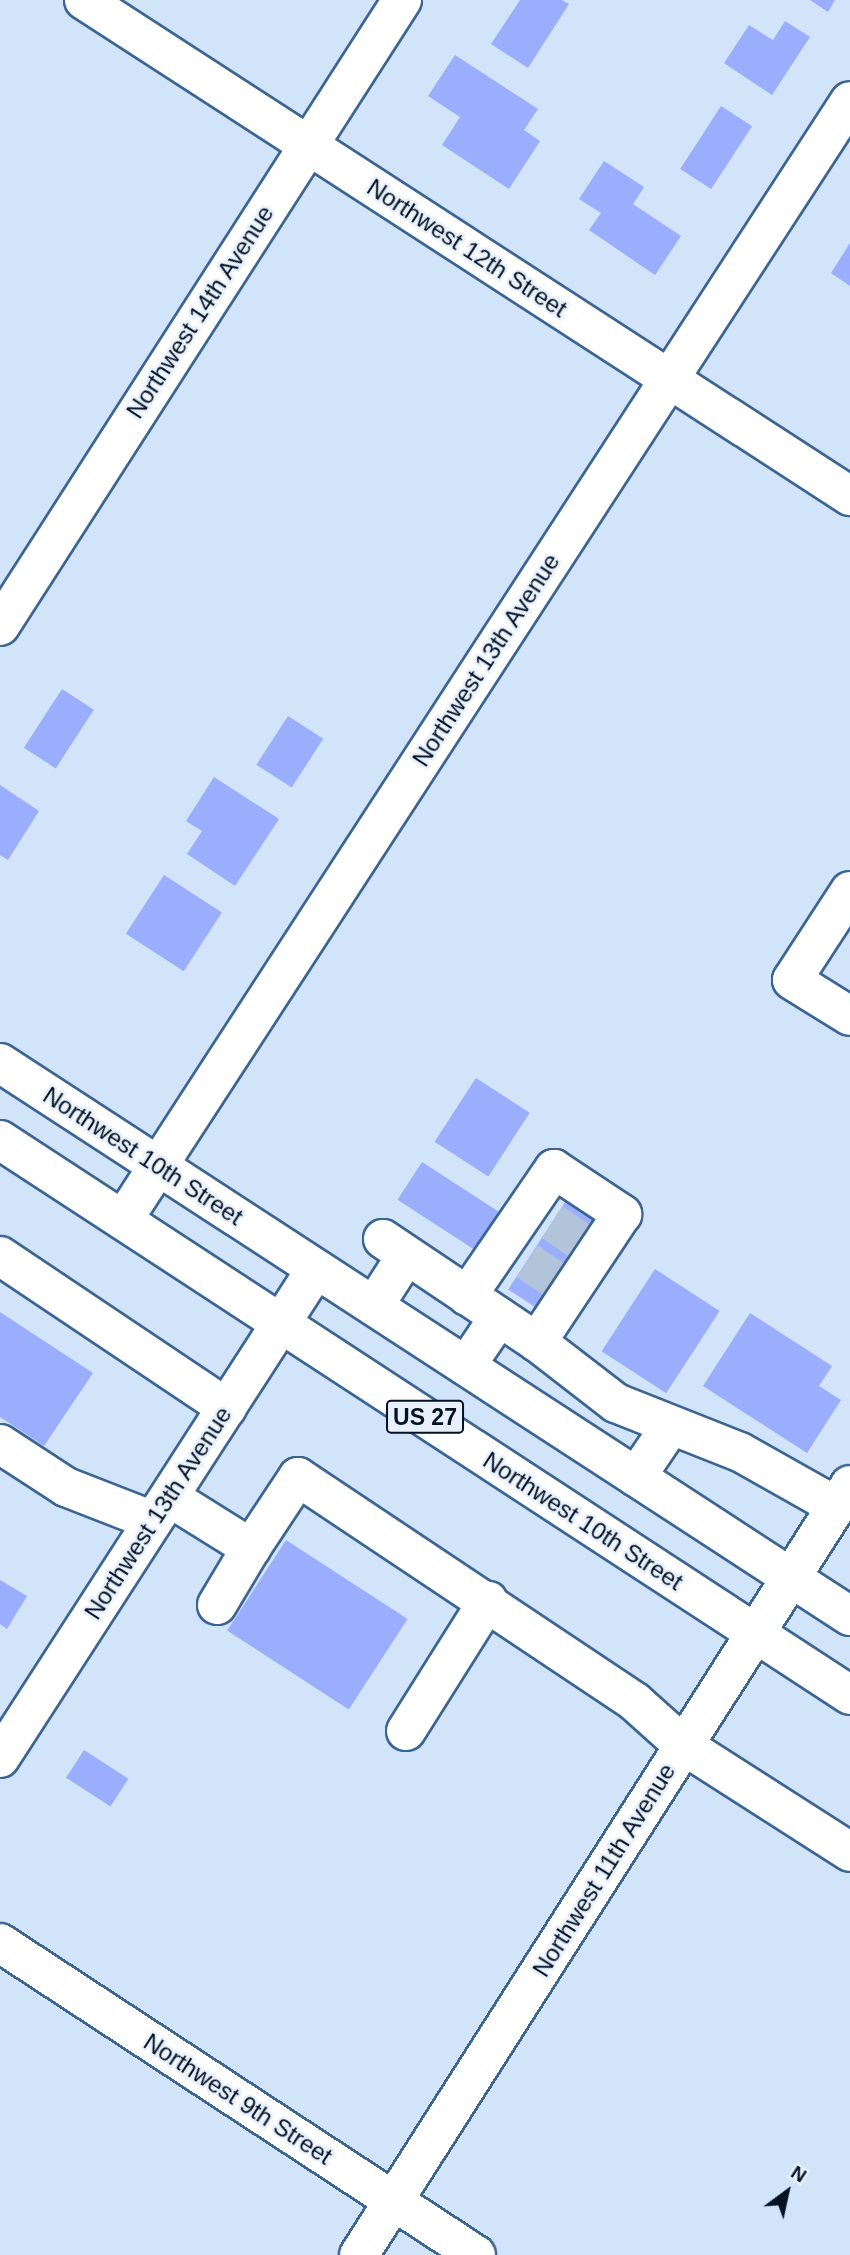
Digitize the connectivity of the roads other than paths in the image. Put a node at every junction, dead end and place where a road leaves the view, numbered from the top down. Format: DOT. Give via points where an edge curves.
graph roads {
  1 [pos="84,0"];
  2 [pos="402,0"];
  3 [pos="850,101"];
  4 [pos="307,145"];
  5 [pos="669,378"];
  6 [pos="850,496"];
  7 [pos="0,626"];
  8 [pos="850,891"];
  9 [pos="850,1016"];
  10 [pos="0,1063"];
  11 [pos="0,1140"];
  12 [pos="158,1166"];
  13 [pos="123,1220"];
  14 [pos="0,1256"];
  15 [pos="316,1269"];
  16 [pos="539,1269"];
  17 [pos="467,1296"];
  18 [pos="374,1306"];
  19 [pos="499,1317"];
  20 [pos="281,1323"];
  21 [pos="537,1342"];
  22 [pos="466,1366"];
  23 [pos="569,1370"];
  24 [pos="227,1408"];
  25 [pos="539,1415"];
  26 [pos="670,1427"];
  27 [pos="0,1444"];
  28 [pos="636,1477"];
  29 [pos="843,1495"];
  30 [pos="161,1509"];
  31 [pos="251,1548"];
  32 [pos="789,1576"];
  33 [pos="488,1601"];
  34 [pos="217,1605"];
  35 [pos="850,1616"];
  36 [pos="754,1633"];
  37 [pos="850,1695"];
  38 [pos="406,1731"];
  39 [pos="683,1745"];
  40 [pos="0,1758"];
  41 [pos="850,1852"];
  42 [pos="0,1943"];
  43 [pos="395,2202"];
  44 [pos="359,2255"];
  45 [pos="475,2255"];
  1 -- 4 [label="main road, Northwest 12th Street"];
  2 -- 4 [label="main road, Northwest 14th Avenue"];
  3 -- 5 [label="main road, Northwest 13th Avenue"];
  4 -- 5 [label="main road, Northwest 12th Street"];
  4 -- 7 [label="main road, Northwest 14th Avenue"];
  5 -- 6 [label="main road, Northwest 12th Street"];
  5 -- 12 [label="main road, Northwest 13th Avenue"];
  8 -- 9 [label="main road" via="792,980"];
  10 -- 12 [label="main road, Northwest 10th Street / US 27"];
  11 -- 13 [label="main road, Northwest 10th Street / US 27"];
  12 -- 13 [label="main road, Northwest 13th Avenue"];
  12 -- 15 [label="main road, Northwest 10th Street / US 27"];
  13 -- 20 [label="main road, Northwest 10th Street / US 27"];
  14 -- 24 [label="main road"];
  15 -- 18 [label="main road, Northwest 10th Street / US 27"];
  15 -- 20 [label="main road, Northwest 13th Avenue"];
  16 -- 16 [label="main road" via="565,1231"];
  16 -- 17 [label="main road"];
  16 -- 21 [label="main road"];
  17 -- 18 [label="main road" via="395,1247"];
  17 -- 19 [label="main road"];
  18 -- 22 [label="main road, Northwest 10th Street / US 27"];
  19 -- 21 [label="main road"];
  19 -- 22 [label="main road"];
  20 -- 24 [label="main road, Northwest 13th Avenue"];
  20 -- 36 [label="main road, Northwest 10th Street / US 27"];
  21 -- 23 [label="main road"];
  22 -- 25 [label="main road, Northwest 10th Street / US 27"];
  23 -- 25 [label="main road"];
  23 -- 26 [label="main road" via="616,1403"];
  24 -- 30 [label="main road, Northwest 13th Avenue"];
  25 -- 28 [label="main road, Northwest 10th Street / US 27"];
  26 -- 28 [label="main road"];
  26 -- 29 [label="main road"];
  27 -- 30 [label="main road" via="66,1487"];
  28 -- 32 [label="main road, Northwest 10th Street / US 27"];
  29 -- 32 [label="main road, Northwest 11th Avenue"];
  30 -- 31 [label="main road"];
  30 -- 40 [label="main road, Northwest 13th Avenue"];
  31 -- 33 [label="main road" via="298,1477"];
  31 -- 34 [label="main road"];
  32 -- 35 [label="main road, Northwest 10th Street / US 27"];
  32 -- 36 [label="main road, Northwest 11th Avenue"];
  33 -- 38 [label="main road"];
  33 -- 39 [label="main road" via="635,1702"];
  36 -- 37 [label="main road, Northwest 10th Street / US 27"];
  36 -- 39 [label="main road, Northwest 11th Avenue"];
  39 -- 41 [label="main road"];
  39 -- 43 [label="main road, Northwest 11th Avenue"];
  42 -- 43 [label="main road, Northwest 9th Street"];
  43 -- 44 [label="main road, Northwest 11th Avenue"];
  43 -- 45 [label="main road, Northwest 9th Street"];
}
